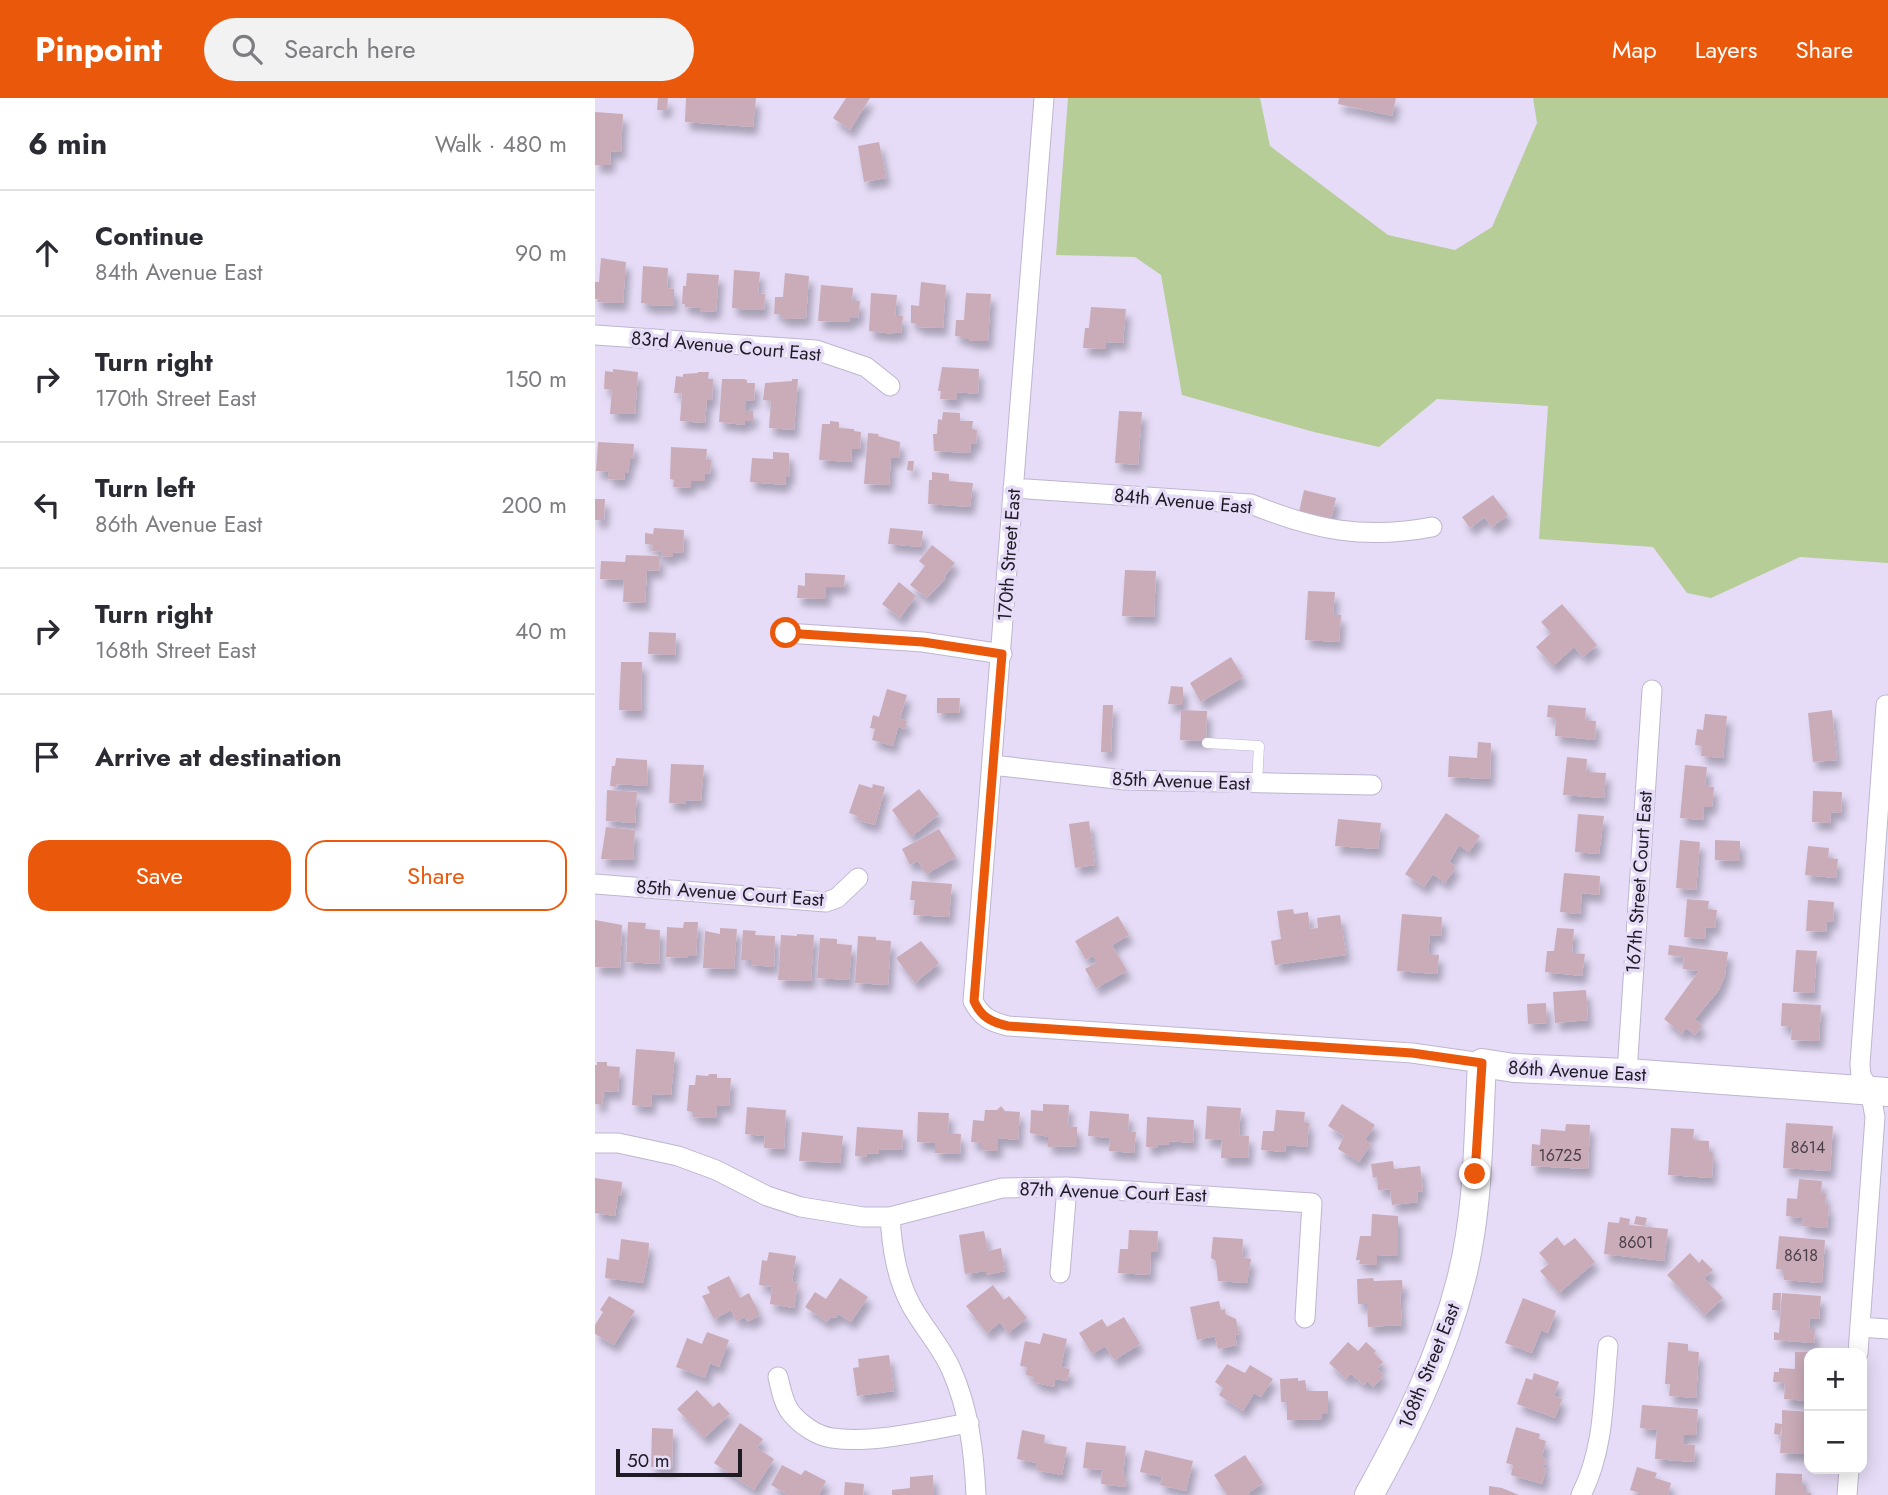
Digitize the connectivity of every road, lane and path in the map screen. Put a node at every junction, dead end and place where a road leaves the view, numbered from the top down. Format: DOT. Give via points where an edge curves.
graph roads {
  1 [pos="1044,98"];
  2 [pos="595,335"];
  3 [pos="890,386"];
  4 [pos="1013,488"];
  5 [pos="1432,527"];
  6 [pos="786,633"];
  7 [pos="1002,654"];
  8 [pos="1652,690"];
  9 [pos="1886,705"];
  10 [pos="1207,743"];
  11 [pos="992,765"];
  12 [pos="1257,784"];
  13 [pos="1372,785"];
  14 [pos="858,878"];
  15 [pos="595,884"];
  16 [pos="978,1011"];
  17 [pos="1482,1063"];
  18 [pos="1627,1073"];
  19 [pos="1879,1091"];
  20 [pos="595,1143"];
  21 [pos="1067,1187"];
  22 [pos="890,1217"];
  23 [pos="1060,1273"];
  24 [pos="1305,1318"];
  25 [pos="1860,1327"];
  26 [pos="1888,1329"];
  27 [pos="1608,1346"];
  28 [pos="1858,1348"];
  29 [pos="778,1377"];
  30 [pos="969,1423"];
  31 [pos="1849,1474"];
  32 [pos="976,1495"];
  33 [pos="1369,1495"];
  34 [pos="1581,1495"];
  35 [pos="1847,1495"];
  1 -- 4 [label="street, 170th Street East"];
  2 -- 3 [label="street, 83rd Avenue Court East" via="816,350 866,367"];
  4 -- 5 [label="street, 84th Avenue East" via="1251,504 1323,527 1369,534"];
  4 -- 7 [label="street, 170th Street East"];
  6 -- 7 [label="street" via="923,642"];
  7 -- 11 [label="street, 170th Street East"];
  8 -- 18 [label="street, 167th Street Court East"];
  9 -- 19 [label="street" via="1860,1064 1861,1076"];
  10 -- 12 [label="lane" via="1259,746"];
  11 -- 12 [label="street, 85th Avenue East" via="1125,780"];
  11 -- 16 [label="street, 170th Street East" via="974,1001"];
  12 -- 13 [label="street, 85th Avenue East"];
  14 -- 15 [label="street, 85th Avenue Court East" via="826,902"];
  16 -- 17 [label="street, 86th Avenue East" via="988,1020 1008,1026 1412,1053"];
  17 -- 18 [label="street, 86th Avenue East" via="1514,1069"];
  17 -- 33 [label="street, 168th Street East" via="1473,1198 1461,1280 1426,1381"];
  18 -- 19 [label="street, 86th Avenue East"];
  19 -- 25 [label="street"];
  20 -- 22 [label="street, 87th Avenue Court East" via="618,1143 678,1156 801,1207"];
  21 -- 22 [label="street, 87th Avenue Court East" via="1002,1188"];
  21 -- 23 [label="street"];
  21 -- 24 [label="street, 87th Avenue Court East" via="1312,1203"];
  22 -- 30 [label="street" via="897,1270 911,1304 951,1367"];
  25 -- 26 [label="street"];
  25 -- 28 [label="street"];
  27 -- 34 [label="street" via="1599,1445"];
  29 -- 30 [label="street" via="790,1412 814,1433 831,1438 858,1439"];
  30 -- 32 [label="street"];
  31 -- 35 [label="street"];
}
